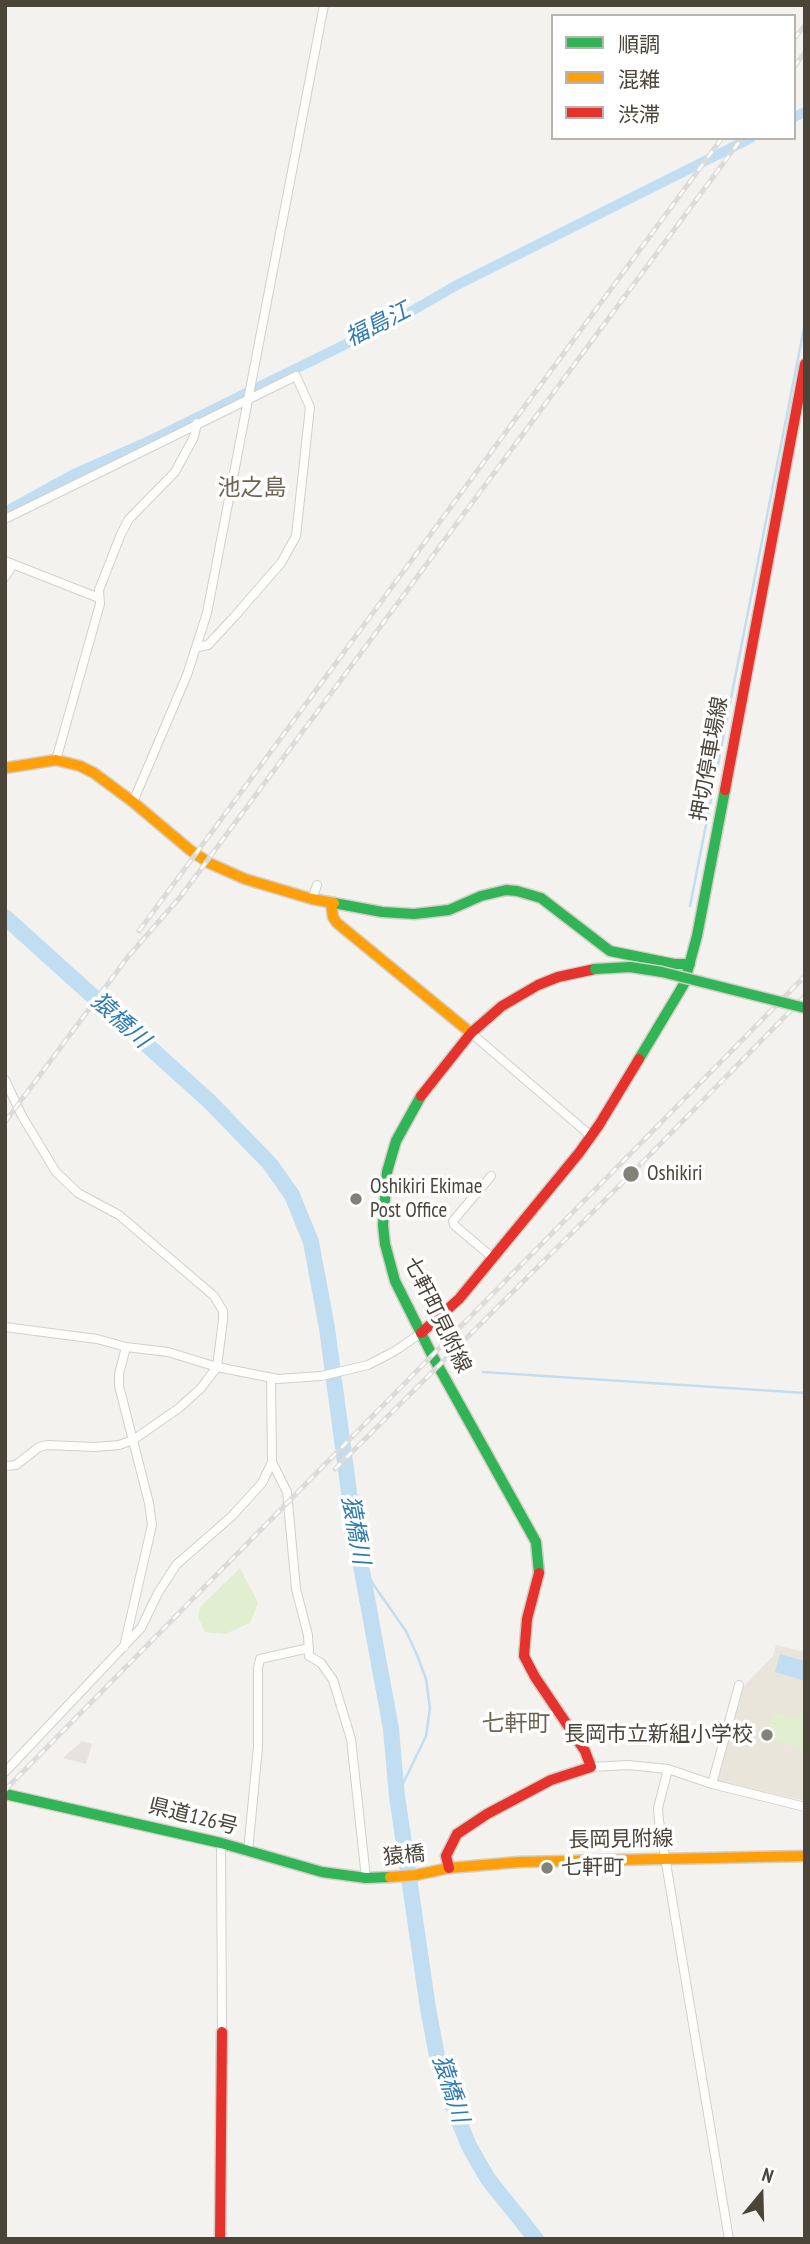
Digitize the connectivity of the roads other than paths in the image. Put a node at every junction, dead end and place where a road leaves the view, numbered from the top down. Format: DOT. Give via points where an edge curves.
graph roads {
  1 [pos="324,5"];
  2 [pos="805,364"];
  3 [pos="248,398"];
  4 [pos="197,424"];
  5 [pos="5,519"];
  6 [pos="9,563"];
  7 [pos="5,577"];
  8 [pos="99,598"];
  9 [pos="198,646"];
  10 [pos="56,760"];
  11 [pos="5,768"];
  12 [pos="133,802"];
  13 [pos="317,885"];
  14 [pos="312,899"];
  15 [pos="331,904"];
  16 [pos="690,964"];
  17 [pos="805,1008"];
  18 [pos="471,1033"];
  19 [pos="5,1080"];
  20 [pos="591,1136"];
  21 [pos="491,1176"];
  22 [pos="492,1257"];
  23 [pos="5,1327"];
  24 [pos="421,1333"];
  25 [pos="126,1347"];
  26 [pos="217,1367"];
  27 [pos="271,1378"];
  28 [pos="133,1440"];
  29 [pos="272,1462"];
  30 [pos="5,1466"];
  31 [pos="124,1648"];
  32 [pos="309,1648"];
  33 [pos="739,1685"];
  34 [pos="591,1767"];
  35 [pos="668,1769"];
  36 [pos="5,1772"];
  37 [pos="712,1784"];
  38 [pos="5,1794"];
  39 [pos="805,1807"];
  40 [pos="221,1843"];
  41 [pos="248,1851"];
  42 [pos="805,1856"];
  43 [pos="665,1859"];
  44 [pos="444,1870"];
  45 [pos="369,1878"];
  46 [pos="222,2032"];
  47 [pos="220,2239"];
  48 [pos="729,2239"];
  1 -- 3 [label="street"];
  2 -- 16 [label="main road, 押切停車場線"];
  3 -- 4 [label="street"];
  3 -- 9 [label="street"];
  3 -- 9 [label="street" via="296,376 310,407 296,536 281,563 234,617 208,645"];
  4 -- 5 [label="street"];
  4 -- 8 [label="street" via="175,472 129,519"];
  6 -- 7 [label="street"];
  6 -- 8 [label="street"];
  8 -- 10 [label="street"];
  9 -- 12 [label="street"];
  10 -- 11 [label="main road"];
  10 -- 12 [label="main road" via="94,773"];
  12 -- 14 [label="main road" via="190,850 221,869"];
  13 -- 14 [label="street"];
  14 -- 15 [label="main road"];
  15 -- 16 [label="main road" via="431,914 481,896 517,891 541,898 610,950"];
  15 -- 18 [label="main road" via="337,923"];
  16 -- 20 [label="main road, 押切停車場線" via="684,984"];
  17 -- 18 [label="main road, 七軒町見附線, bridge" via="663,972 630,967 595,969 538,985 502,1006"];
  18 -- 20 [label="street"];
  18 -- 24 [label="main road, 七軒町見附線" via="417,1101 396,1141 387,1172 385,1244 395,1281"];
  19 -- 26 [label="street" via="56,1172 78,1193 119,1215 214,1296 223,1311"];
  20 -- 22 [label="main road, 押切停車場線"];
  21 -- 22 [label="street" via="453,1221"];
  22 -- 24 [label="main road, 押切停車場線" via="459,1299"];
  23 -- 25 [label="street"];
  24 -- 27 [label="street" via="368,1365 293,1379"];
  24 -- 34 [label="main road, 七軒町見附線" via="536,1542 540,1570 527,1619 524,1656"];
  25 -- 26 [label="street" via="168,1352"];
  25 -- 28 [label="street" via="118,1386"];
  26 -- 27 [label="street"];
  26 -- 28 [label="street" via="179,1408"];
  27 -- 29 [label="street"];
  28 -- 30 [label="street" via="95,1447 47,1445 16,1465"];
  28 -- 31 [label="street" via="152,1525"];
  29 -- 31 [label="street" via="262,1483 232,1516 176,1565 141,1628"];
  29 -- 32 [label="street" via="287,1492 296,1589"];
  31 -- 36 [label="street"];
  32 -- 41 [label="street" via="260,1659"];
  32 -- 45 [label="street" via="309,1656 333,1680 351,1739"];
  33 -- 37 [label="street"];
  34 -- 35 [label="street"];
  34 -- 44 [label="main road" via="551,1780 457,1834"];
  35 -- 37 [label="street"];
  35 -- 43 [label="street" via="658,1808"];
  37 -- 39 [label="street"];
  38 -- 40 [label="main road, 県道126号"];
  40 -- 41 [label="main road, 県道126号"];
  40 -- 46 [label="street"];
  41 -- 45 [label="main road, 県道126号" via="322,1872"];
  42 -- 43 [label="main road, 長岡見附線"];
  43 -- 44 [label="main road, 長岡見附線" via="519,1862"];
  43 -- 48 [label="street"];
  44 -- 45 [label="main road, 猿橋"];
  46 -- 47 [label="main road"];
}
